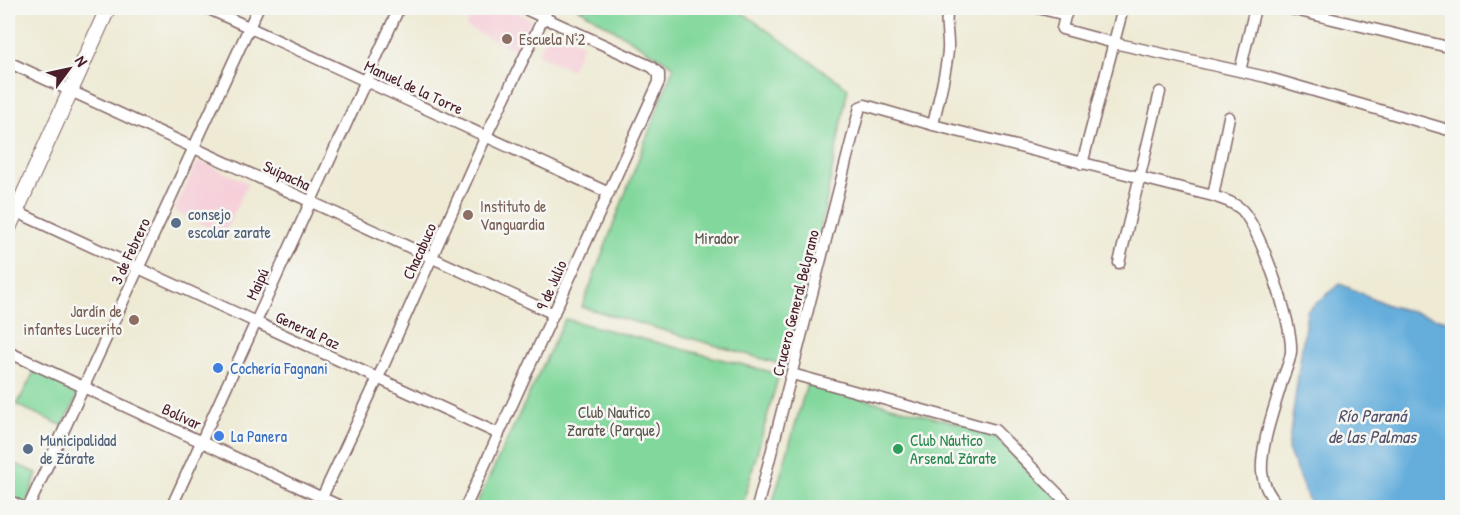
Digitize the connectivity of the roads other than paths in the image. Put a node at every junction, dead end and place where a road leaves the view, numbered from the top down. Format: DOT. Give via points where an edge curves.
graph roads {
  1 [pos="108,8"];
  2 [pos="207,8"];
  3 [pos="258,8"];
  4 [pos="399,8"];
  5 [pos="523,8"];
  6 [pos="948,8"];
  7 [pos="1038,8"];
  8 [pos="1123,8"];
  9 [pos="1255,8"];
  10 [pos="1287,8"];
  11 [pos="1067,11"];
  12 [pos="546,12"];
  13 [pos="249,27"];
  14 [pos="1114,43"];
  15 [pos="1452,48"];
  16 [pos="8,62"];
  17 [pos="1240,71"];
  18 [pos="366,81"];
  19 [pos="70,91"];
  20 [pos="1160,92"];
  21 [pos="1230,117"];
  22 [pos="933,125"];
  23 [pos="1452,131"];
  24 [pos="486,136"];
  25 [pos="194,147"];
  26 [pos="1082,164"];
  27 [pos="1140,179"];
  28 [pos="609,193"];
  29 [pos="1213,196"];
  30 [pos="310,202"];
  31 [pos="11,209"];
  32 [pos="8,228"];
  33 [pos="432,258"];
  34 [pos="1119,263"];
  35 [pos="138,268"];
  36 [pos="554,314"];
  37 [pos="256,322"];
  38 [pos="8,352"];
  39 [pos="792,374"];
  40 [pos="378,378"];
  41 [pos="83,387"];
  42 [pos="499,434"];
  43 [pos="201,442"];
  44 [pos="8,500"];
  45 [pos="319,502"];
  46 [pos="26,507"];
  47 [pos="171,507"];
  48 [pos="344,507"];
  49 [pos="465,507"];
  50 [pos="757,507"];
  51 [pos="1072,507"];
  52 [pos="1280,507"];
  1 -- 19 [label="street"];
  2 -- 13 [label="street, Manuel de la Torre"];
  3 -- 13 [label="street, 3 de Febrero"];
  4 -- 18 [label="street, Maipú"];
  5 -- 12 [label="street"];
  6 -- 22 [label="street" via="948,54"];
  7 -- 11 [label="street"];
  8 -- 14 [label="street"];
  9 -- 17 [label="street"];
  10 -- 15 [label="street"];
  11 -- 14 [label="street" via="1062,29"];
  12 -- 24 [label="street, Chacabuco"];
  12 -- 28 [label="street, 9 de Julio" via="659,74 659,82"];
  13 -- 18 [label="street, Manuel de la Torre"];
  13 -- 25 [label="street, 3 de Febrero"];
  14 -- 17 [label="street"];
  14 -- 26 [label="street"];
  16 -- 19 [label="street, Suipacha"];
  17 -- 23 [label="street"];
  18 -- 24 [label="street, Manuel de la Torre"];
  18 -- 30 [label="street, Maipú"];
  19 -- 25 [label="street, Suipacha"];
  19 -- 31 [label="street"];
  20 -- 27 [label="street"];
  21 -- 29 [label="street"];
  22 -- 26 [label="street"];
  22 -- 39 [label="street, Crucero General Belgrano" via="860,106"];
  24 -- 28 [label="street, Manuel de la Torre"];
  24 -- 33 [label="street, Chacabuco"];
  25 -- 30 [label="street, Suipacha"];
  25 -- 35 [label="street, 3 de Febrero"];
  26 -- 27 [label="street"];
  27 -- 29 [label="street"];
  27 -- 34 [label="street"];
  28 -- 36 [label="street, 9 de Julio"];
  29 -- 52 [label="street" via="1232,202 1256,232 1290,333 1290,355 1262,460 1265,485"];
  30 -- 33 [label="street, Suipacha"];
  30 -- 37 [label="street, Maipú"];
  31 -- 32 [label="street"];
  31 -- 35 [label="street, General Paz"];
  33 -- 36 [label="street, Suipacha"];
  33 -- 40 [label="street, Chacabuco"];
  35 -- 37 [label="street, General Paz"];
  35 -- 41 [label="street, 3 de Febrero"];
  36 -- 42 [label="street, 9 de Julio"];
  37 -- 40 [label="street, General Paz"];
  37 -- 43 [label="street, Maipú"];
  38 -- 41 [label="street, Bolívar"];
  39 -- 50 [label="street, Crucero General Belgrano"];
  39 -- 51 [label="street" via="995,430"];
  40 -- 42 [label="street, General Paz"];
  40 -- 45 [label="street, Chacabuco"];
  41 -- 43 [label="street, Bolívar"];
  41 -- 46 [label="street, 3 de Febrero"];
  42 -- 49 [label="street, 9 de Julio"];
  43 -- 45 [label="street, Bolívar"];
  43 -- 47 [label="street, Maipú"];
  44 -- 46 [label="street"];
  45 -- 48 [label="street, Bolívar"];
}
